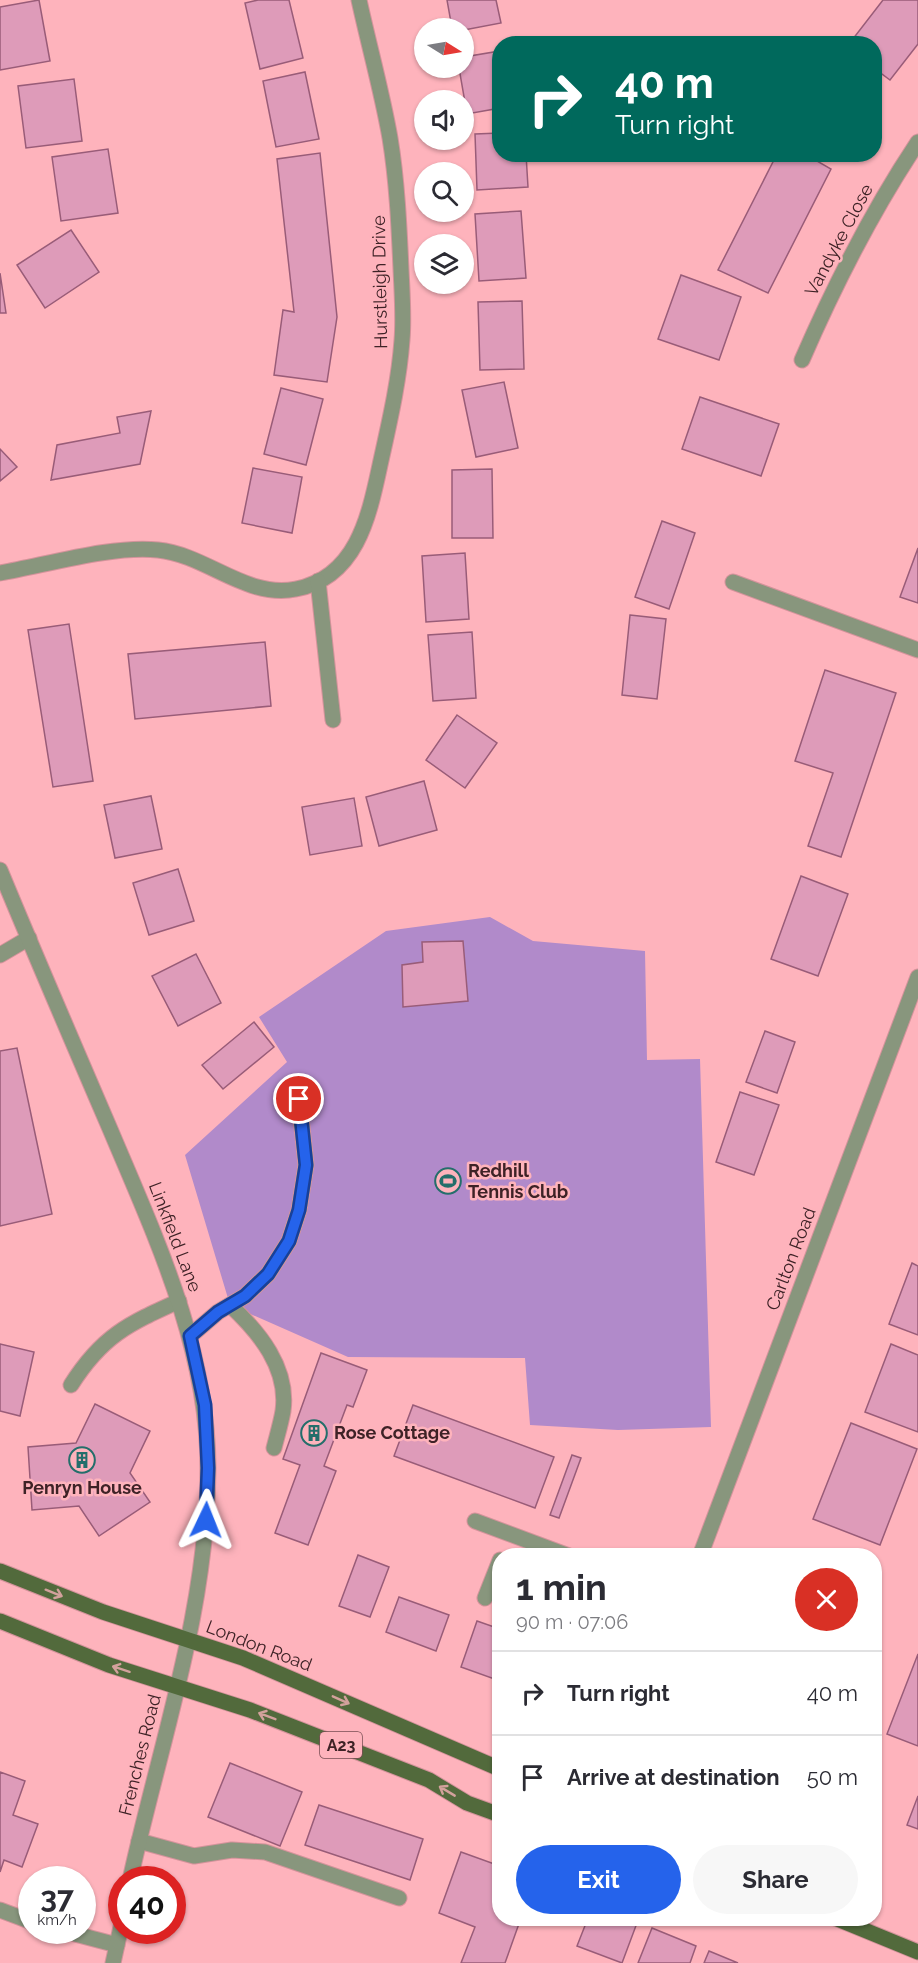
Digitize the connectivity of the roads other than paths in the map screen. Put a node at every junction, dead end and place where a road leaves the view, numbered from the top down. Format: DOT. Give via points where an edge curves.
graph roads {
  1 [pos="359,0"];
  2 [pos="918,142"];
  3 [pos="802,360"];
  4 [pos="0,573"];
  5 [pos="318,581"];
  6 [pos="733,582"];
  7 [pos="918,650"];
  8 [pos="333,720"];
  9 [pos="0,870"];
  10 [pos="29,938"];
  11 [pos="0,955"];
  12 [pos="918,977"];
  13 [pos="299,1099"];
  14 [pos="179,1301"];
  15 [pos="230,1305"];
  16 [pos="190,1336"];
  17 [pos="71,1385"];
  18 [pos="274,1448"];
  19 [pos="475,1521"];
  20 [pos="510,1534"];
  21 [pos="504,1548"];
  22 [pos="548,1548"];
  23 [pos="703,1548"];
  24 [pos="0,1571"];
  25 [pos="492,1581"];
  26 [pos="485,1599"];
  27 [pos="0,1621"];
  28 [pos="189,1640"];
  29 [pos="177,1687"];
  30 [pos="492,1766"];
  31 [pos="492,1812"];
  32 [pos="139,1841"];
  33 [pos="133,1866"];
  34 [pos="399,1898"];
  35 [pos="0,1910"];
  36 [pos="18,1917"];
  37 [pos="855,1926"];
  38 [pos="96,1939"];
  39 [pos="117,1945"];
  40 [pos="918,1952"];
  41 [pos="113,1963"];
  1 -- 5 [label="street, Hurstleigh Drive" via="390,137 399,212 403,339 368,519 354,550 337,569"];
  2 -- 3 [label="street, Vandyke Close" via="851,254"];
  4 -- 5 [label="street, Hurstleigh Drive" via="118,551 157,549 184,555 246,585 296,589"];
  5 -- 8 [label="street"];
  6 -- 7 [label="street"];
  9 -- 10 [label="street, Linkfield Lane"];
  10 -- 11 [label="street"];
  10 -- 14 [label="street, Linkfield Lane"];
  12 -- 23 [label="street, Carlton Road"];
  13 -- 15 [label="street" via="306,1165 289,1241 268,1274"];
  14 -- 16 [label="street, Linkfield Lane"];
  14 -- 17 [label="street" via="119,1330 102,1344"];
  15 -- 16 [label="street"];
  15 -- 18 [label="street" via="266,1344 279,1371 284,1410"];
  16 -- 28 [label="street, Linkfield Lane" via="205,1405 208,1468 199,1592"];
  19 -- 20 [label="street"];
  20 -- 21 [label="street"];
  20 -- 22 [label="street"];
  24 -- 28 [label="main road, London Road / A23, one-way"];
  25 -- 26 [label="street"];
  29 -- 27 [label="main road, A23, one-way" via="109,1665"];
  28 -- 29 [label="street, Frenches Road"];
  28 -- 30 [label="main road, London Road / A23, one-way" via="243,1658"];
  31 -- 29 [label="main road, A23, one-way" via="467,1803 429,1780 250,1710"];
  29 -- 32 [label="street, Frenches Road"];
  32 -- 33 [label="street, Frenches Road"];
  32 -- 34 [label="street" via="194,1856 232,1850 265,1852"];
  35 -- 36 [label="street"];
  37 -- 40 [label="main road"];
  38 -- 39 [label="street"];
  39 -- 41 [label="street"];
}
